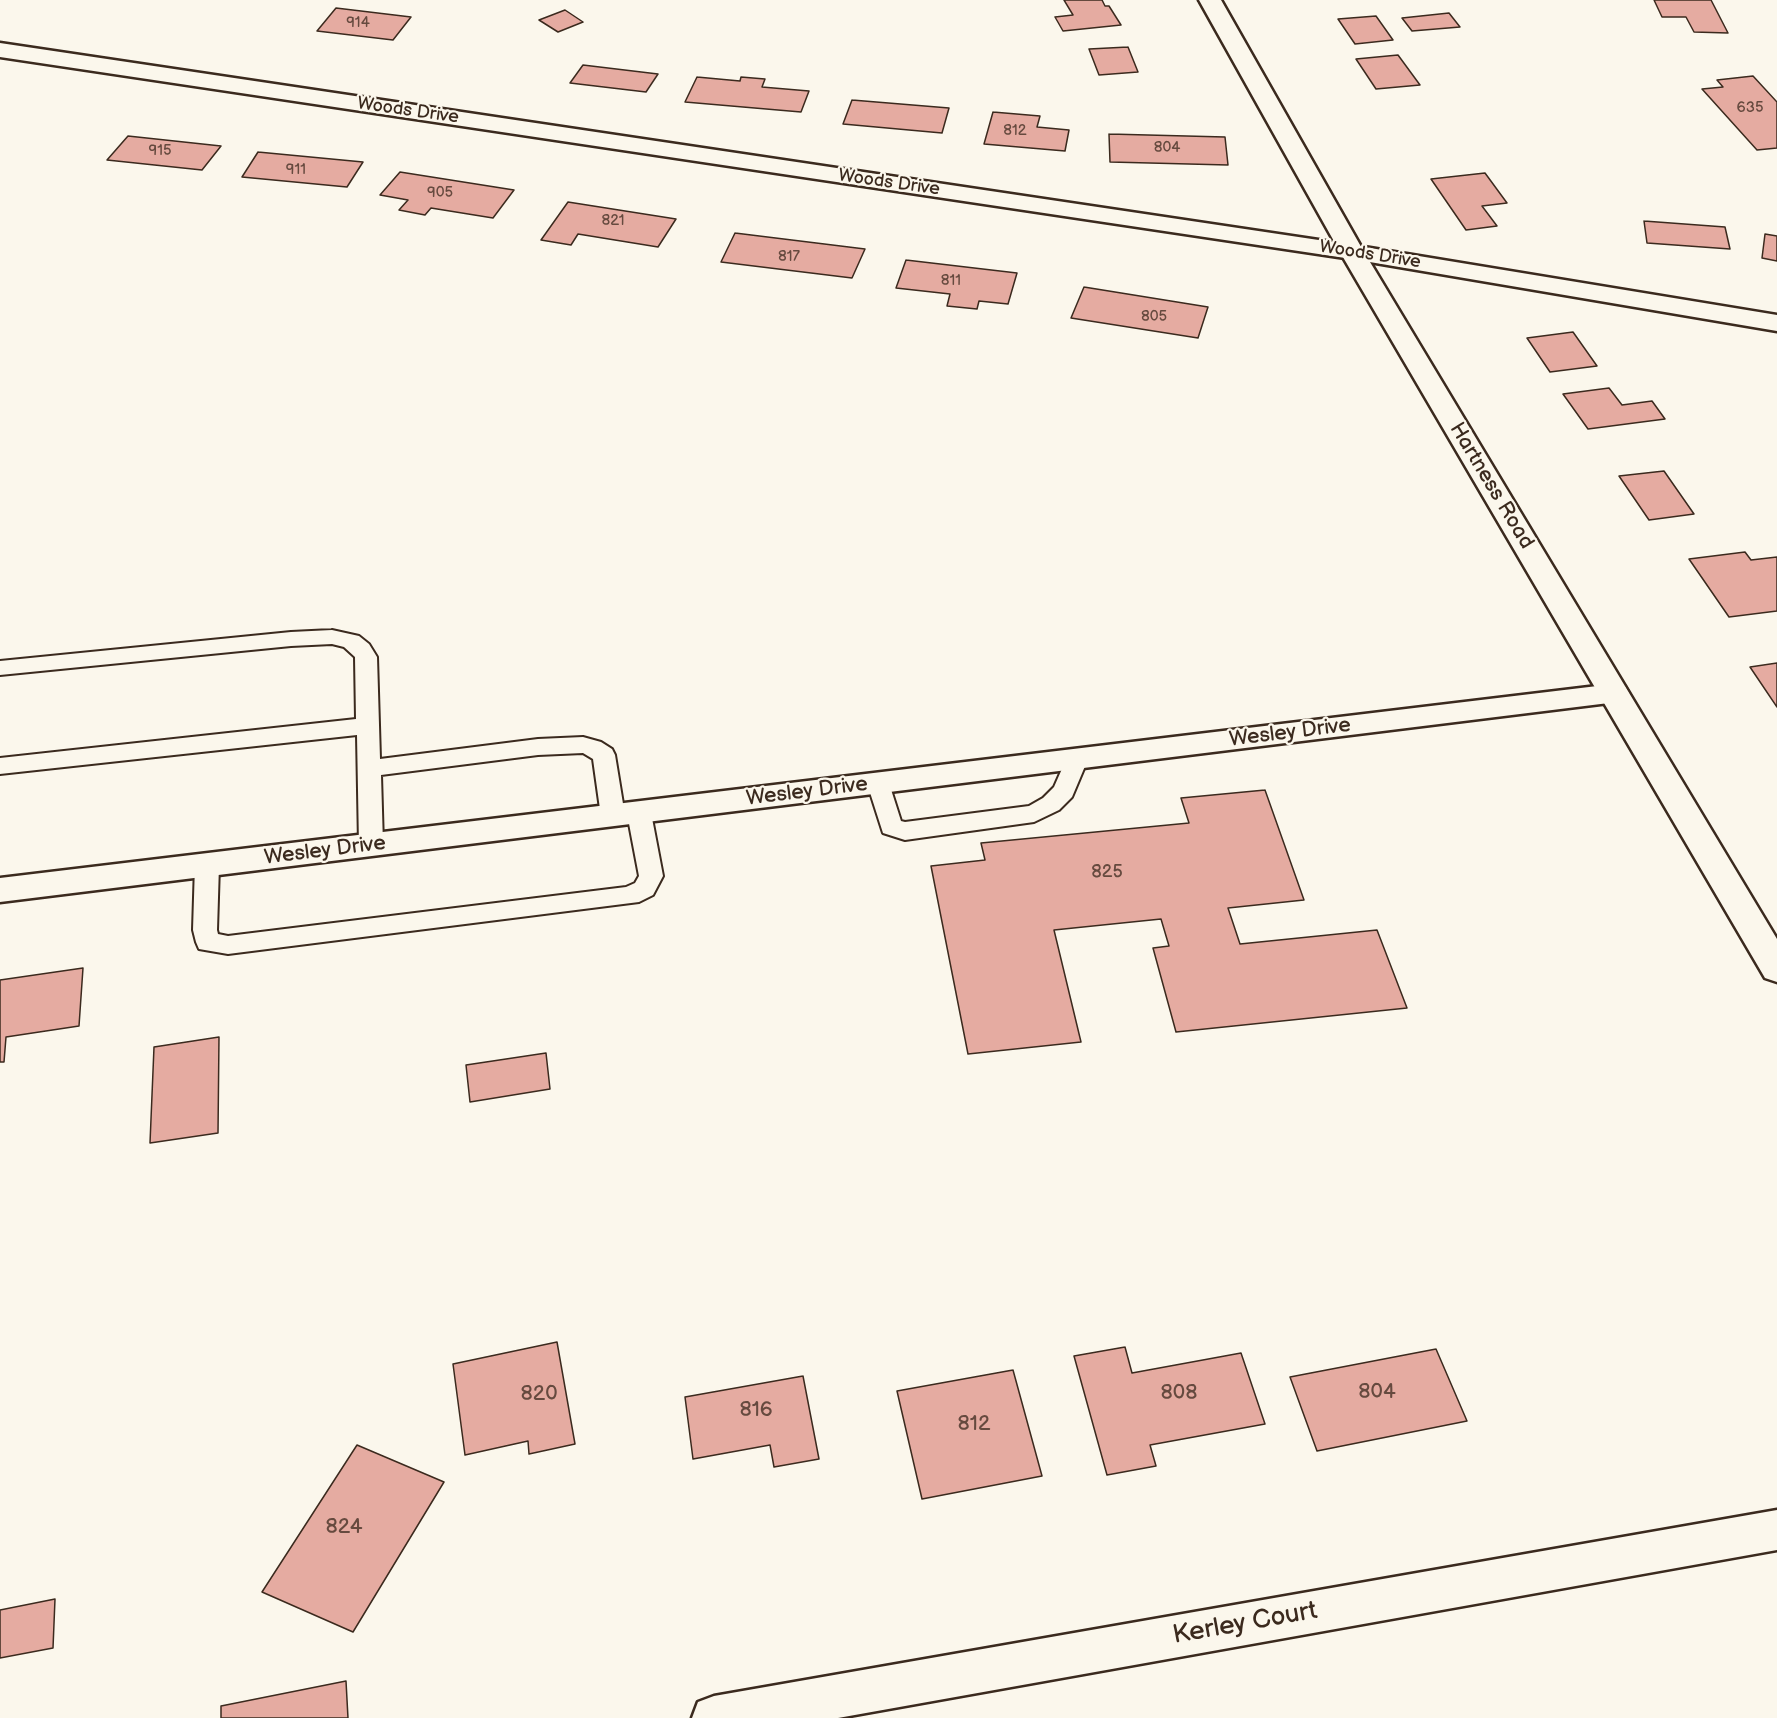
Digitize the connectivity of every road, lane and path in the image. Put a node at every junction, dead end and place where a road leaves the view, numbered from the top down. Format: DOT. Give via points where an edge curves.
graph roads {
  1 [pos="1210,0"];
  2 [pos="0,50"];
  3 [pos="1352,252"];
  4 [pos="1777,323"];
  5 [pos="0,668"];
  6 [pos="1614,694"];
  7 [pos="368,726"];
  8 [pos="1077,759"];
  9 [pos="0,766"];
  10 [pos="368,769"];
  11 [pos="879,783"];
  12 [pos="626,814"];
  13 [pos="371,845"];
  14 [pos="207,865"];
  15 [pos="0,890"];
  16 [pos="1777,969"];
  17 [pos="1777,1530"];
  18 [pos="714,1718"];
  1 -- 3 [label="street, Hartness Road"];
  2 -- 3 [label="street, Woods Drive"];
  3 -- 4 [label="street, Woods Drive"];
  3 -- 6 [label="street, Hartness Road"];
  5 -- 7 [label="lane" via="332,637 351,641 366,657"];
  6 -- 8 [label="street, Wesley Drive"];
  6 -- 16 [label="street, Hartness Road"];
  7 -- 9 [label="lane"];
  7 -- 10 [label="lane"];
  8 -- 11 [label="street, Wesley Drive"];
  8 -- 11 [label="lane" via="1064,791 1034,814 905,831 891,827"];
  10 -- 12 [label="lane" via="538,747 583,745 603,755"];
  10 -- 13 [label="lane"];
  11 -- 12 [label="street, Wesley Drive"];
  12 -- 13 [label="street, Wesley Drive"];
  12 -- 14 [label="lane" via="651,876 644,889 630,896 228,945 208,942"];
  13 -- 14 [label="street, Wesley Drive"];
  14 -- 15 [label="street, Wesley Drive"];
  17 -- 18 [label="street, Kerley Court"];
}
